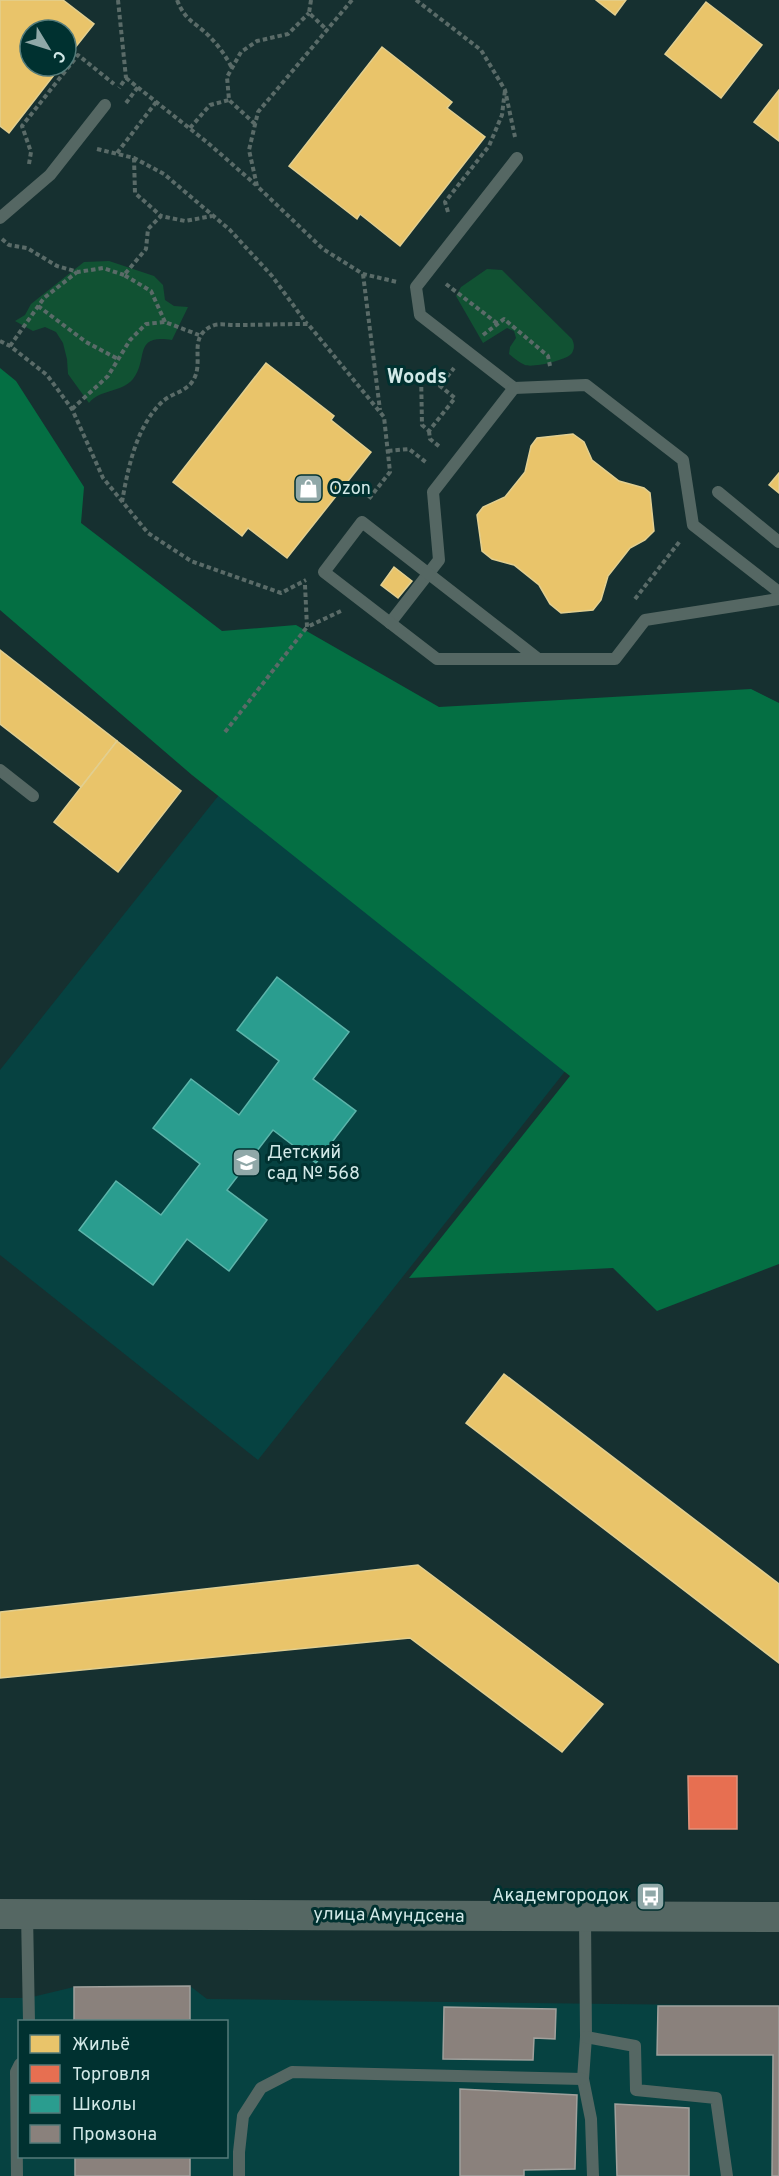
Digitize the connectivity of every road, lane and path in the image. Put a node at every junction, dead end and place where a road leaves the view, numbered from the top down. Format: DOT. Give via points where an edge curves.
graph roads {
  1 [pos="118,0"];
  2 [pos="177,0"];
  3 [pos="311,0"];
  4 [pos="351,0"];
  5 [pos="416,0"];
  6 [pos="309,13"];
  7 [pos="327,30"];
  8 [pos="232,68"];
  9 [pos="119,87"];
  10 [pos="505,90"];
  11 [pos="229,100"];
  12 [pos="157,101"];
  13 [pos="105,105"];
  14 [pos="255,124"];
  15 [pos="190,128"];
  16 [pos="91,148"];
  17 [pos="117,153"];
  18 [pos="134,158"];
  19 [pos="517,158"];
  20 [pos="27,171"];
  21 [pos="257,186"];
  22 [pos="445,202"];
  23 [pos="161,216"];
  24 [pos="212,216"];
  25 [pos="0,218"];
  26 [pos="0,238"];
  27 [pos="429,271"];
  28 [pos="78,272"];
  29 [pos="363,274"];
  30 [pos="124,276"];
  31 [pos="397,282"];
  32 [pos="38,306"];
  33 [pos="165,322"];
  34 [pos="308,324"];
  35 [pos="498,324"];
  36 [pos="199,335"];
  37 [pos="0,341"];
  38 [pos="10,346"];
  39 [pos="467,352"];
  40 [pos="118,359"];
  41 [pos="440,386"];
  42 [pos="552,387"];
  43 [pos="514,388"];
  44 [pos="72,409"];
  45 [pos="380,413"];
  46 [pos="429,431"];
  47 [pos="430,439"];
  48 [pos="388,451"];
  49 [pos="435,470"];
  50 [pos="390,472"];
  51 [pos="718,492"];
  52 [pos="122,502"];
  53 [pos="681,540"];
  54 [pos="779,542"];
  55 [pos="428,574"];
  56 [pos="779,592"];
  57 [pos="779,599"];
  58 [pos="633,602"];
  59 [pos="342,610"];
  60 [pos="390,623"];
  61 [pos="307,627"];
  62 [pos="537,658"];
  63 [pos="225,732"];
  64 [pos="0,770"];
  65 [pos="33,796"];
  66 [pos="14,1913"];
  67 [pos="585,1917"];
  68 [pos="779,1917"];
  69 [pos="29,2020"];
  70 [pos="586,2037"];
  71 [pos="18,2068"];
  72 [pos="583,2079"];
  73 [pos="17,2176"];
  74 [pos="239,2176"];
  75 [pos="592,2176"];
  76 [pos="727,2176"];
  1 -- 12 [label="path" via="126,78"];
  2 -- 8 [label="path" via="183,16 209,36"];
  3 -- 6 [label="path"];
  4 -- 7 [label="path"];
  5 -- 10 [label="path" via="481,50"];
  6 -- 7 [label="path"];
  6 -- 8 [label="path" via="288,34 257,41 241,52"];
  7 -- 14 [label="path" via="258,112"];
  8 -- 11 [label="path" via="227,77"];
  9 -- 20 [label="path" via="78,55 22,126 31,152"];
  10 -- 19 [label="path"];
  10 -- 22 [label="path" via="502,115 489,146"];
  11 -- 14 [label="path"];
  11 -- 15 [label="path" via="210,105"];
  12 -- 15 [label="path"];
  12 -- 17 [label="path"];
  13 -- 25 [label="lane" via="50,175"];
  14 -- 21 [label="path" via="249,150"];
  15 -- 21 [label="path"];
  16 -- 17 [label="path"];
  17 -- 18 [label="path"];
  18 -- 23 [label="path" via="135,193"];
  18 -- 24 [label="path" via="164,174"];
  19 -- 27 [label="lane"];
  21 -- 29 [label="path" via="323,249"];
  23 -- 24 [label="path" via="185,221"];
  23 -- 30 [label="path" via="148,229 146,249"];
  24 -- 34 [label="path" via="272,276"];
  26 -- 28 [label="path"];
  27 -- 35 [label="path"];
  27 -- 39 [label="lane" via="417,287 420,315"];
  28 -- 30 [label="path" via="103,268"];
  28 -- 32 [label="path"];
  29 -- 31 [label="path"];
  29 -- 45 [label="path"];
  30 -- 33 [label="path" via="151,291"];
  32 -- 38 [label="path"];
  32 -- 40 [label="path" via="86,342"];
  33 -- 36 [label="path"];
  33 -- 40 [label="path" via="146,324"];
  34 -- 36 [label="path" via="213,325"];
  34 -- 45 [label="path"];
  35 -- 39 [label="path"];
  35 -- 42 [label="path" via="504,319 548,356"];
  36 -- 52 [label="path" via="197,369 192,382 164,400 148,419 128,469"];
  37 -- 38 [label="path"];
  38 -- 44 [label="path" via="47,375"];
  39 -- 41 [label="path"];
  39 -- 43 [label="lane"];
  40 -- 44 [label="path" via="108,376"];
  41 -- 46 [label="path" via="455,398"];
  41 -- 46 [label="path" via="421,372 422,425"];
  42 -- 43 [label="lane"];
  42 -- 56 [label="lane" via="586,385 683,460 693,525"];
  43 -- 55 [label="lane" via="433,492 439,560"];
  44 -- 52 [label="path" via="103,478"];
  45 -- 48 [label="path" via="384,417"];
  46 -- 47 [label="path"];
  48 -- 49 [label="path" via="409,449"];
  48 -- 50 [label="path"];
  51 -- 54 [label="lane"];
  52 -- 61 [label="path" via="148,533 191,561 281,593 305,582"];
  53 -- 58 [label="path"];
  55 -- 60 [label="lane"];
  55 -- 60 [label="lane" via="362,522 324,572"];
  55 -- 62 [label="lane"];
  57 -- 62 [label="lane" via="645,620 615,659"];
  59 -- 61 [label="path"];
  60 -- 62 [label="lane" via="437,659"];
  61 -- 63 [label="path"];
  64 -- 65 [label="lane"];
  66 -- 67 [label="street, улица Амундсена"];
  66 -- 69 [label="lane"];
  67 -- 68 [label="street, улица Амундсена"];
  67 -- 70 [label="lane"];
  70 -- 72 [label="lane"];
  70 -- 76 [label="lane" via="635,2046 636,2090 716,2098"];
  71 -- 73 [label="lane"];
  72 -- 74 [label="lane" via="292,2072 261,2088 243,2116"];
  72 -- 75 [label="lane" via="591,2119"];
}
